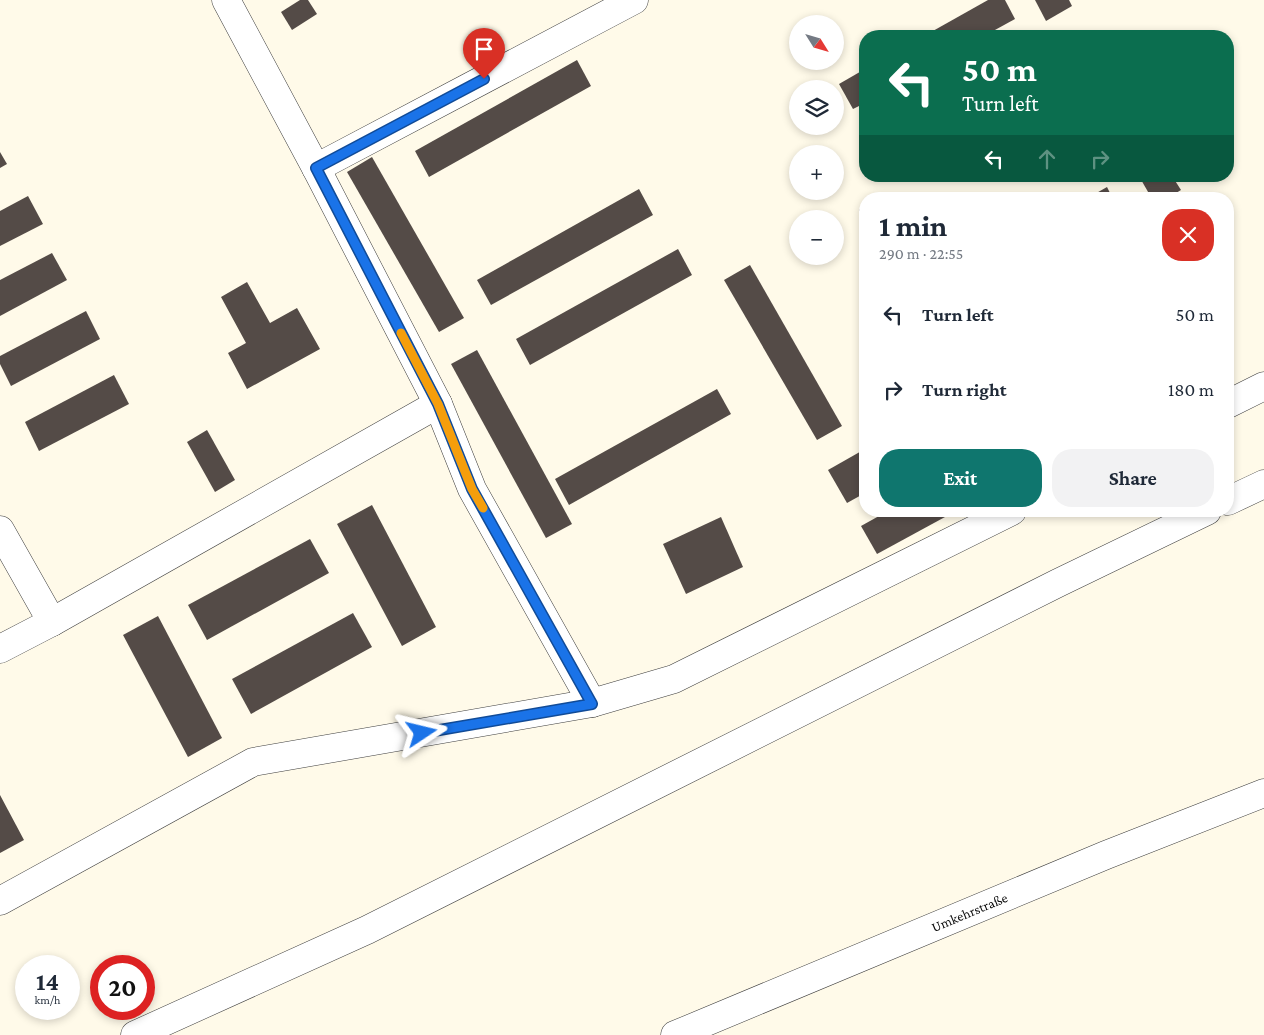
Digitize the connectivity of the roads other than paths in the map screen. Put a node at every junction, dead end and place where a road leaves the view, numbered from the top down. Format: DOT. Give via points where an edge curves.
graph roads {
  1 [pos="226,0"];
  2 [pos="634,0"];
  3 [pos="316,168"];
  4 [pos="1264,386"];
  5 [pos="1234,401"];
  6 [pos="438,404"];
  7 [pos="1264,484"];
  8 [pos="1234,498"];
  9 [pos="1000,517"];
  10 [pos="1195,517"];
  11 [pos="0,530"];
  12 [pos="52,622"];
  13 [pos="0,649"];
  14 [pos="592,704"];
  15 [pos="1264,793"];
  16 [pos="0,901"];
  17 [pos="135,1035"];
  18 [pos="675,1035"];
  1 -- 3 [label="lane"];
  2 -- 3 [label="lane"];
  3 -- 6 [label="lane"];
  4 -- 5 [label="lane"];
  6 -- 12 [label="lane"];
  6 -- 14 [label="lane" via="472,489"];
  7 -- 8 [label="lane"];
  9 -- 14 [label="lane" via="674,679"];
  10 -- 17 [label="lane" via="368,930"];
  11 -- 12 [label="lane"];
  12 -- 13 [label="lane"];
  14 -- 16 [label="lane" via="253,762"];
  15 -- 18 [label="lane, Umkehrstraße" via="1096,858"];
}
